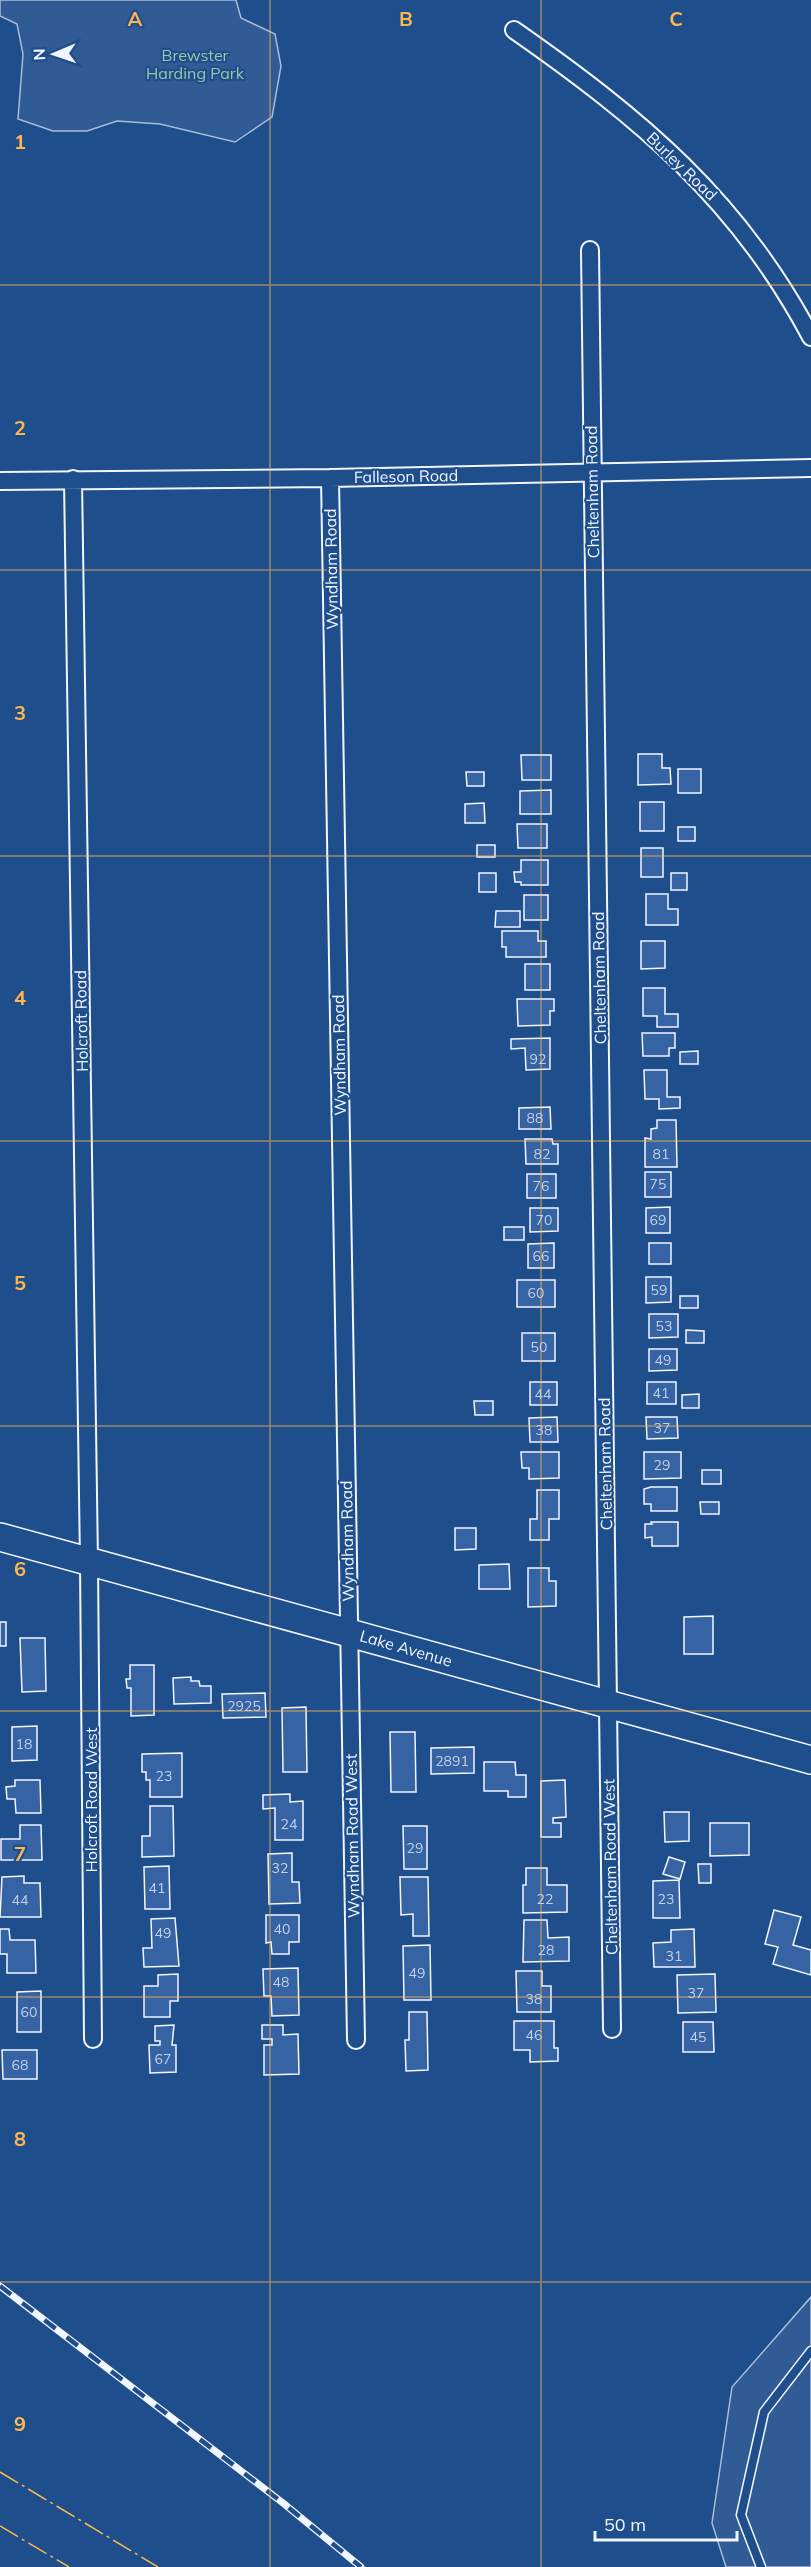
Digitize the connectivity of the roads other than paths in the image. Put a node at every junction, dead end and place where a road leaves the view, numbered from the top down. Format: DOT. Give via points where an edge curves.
graph roads {
  1 [pos="514,30"];
  2 [pos="590,250"];
  3 [pos="811,337"];
  4 [pos="811,468"];
  5 [pos="592,472"];
  6 [pos="330,478"];
  7 [pos="73,479"];
  8 [pos="0,481"];
  9 [pos="0,1537"];
  10 [pos="89,1562"];
  11 [pos="349,1632"];
  12 [pos="608,1706"];
  13 [pos="811,1760"];
  14 [pos="612,2029"];
  15 [pos="93,2039"];
  16 [pos="356,2040"];
  17 [pos="811,2351"];
  18 [pos="761,2567"];
  1 -- 3 [label="street, Burley Road" via="658,140 699,178 758,250"];
  2 -- 5 [label="street, Cheltenham Road"];
  4 -- 5 [label="street, Falleson Road"];
  5 -- 6 [label="street, Falleson Road"];
  5 -- 12 [label="street, Cheltenham Road"];
  6 -- 7 [label="street, Falleson Road"];
  6 -- 11 [label="street, Wyndham Road"];
  7 -- 8 [label="street, Falleson Road"];
  7 -- 10 [label="street, Holcroft Road"];
  9 -- 10 [label="main road, Lake Avenue"];
  10 -- 11 [label="main road, Lake Avenue"];
  10 -- 15 [label="street, Holcroft Road West"];
  11 -- 12 [label="main road, Lake Avenue"];
  11 -- 16 [label="street, Wyndham Road West"];
  12 -- 13 [label="main road, Lake Avenue"];
  12 -- 14 [label="street, Cheltenham Road West"];
  17 -- 18 [label="lane" via="764,2412 741,2515"];
}
